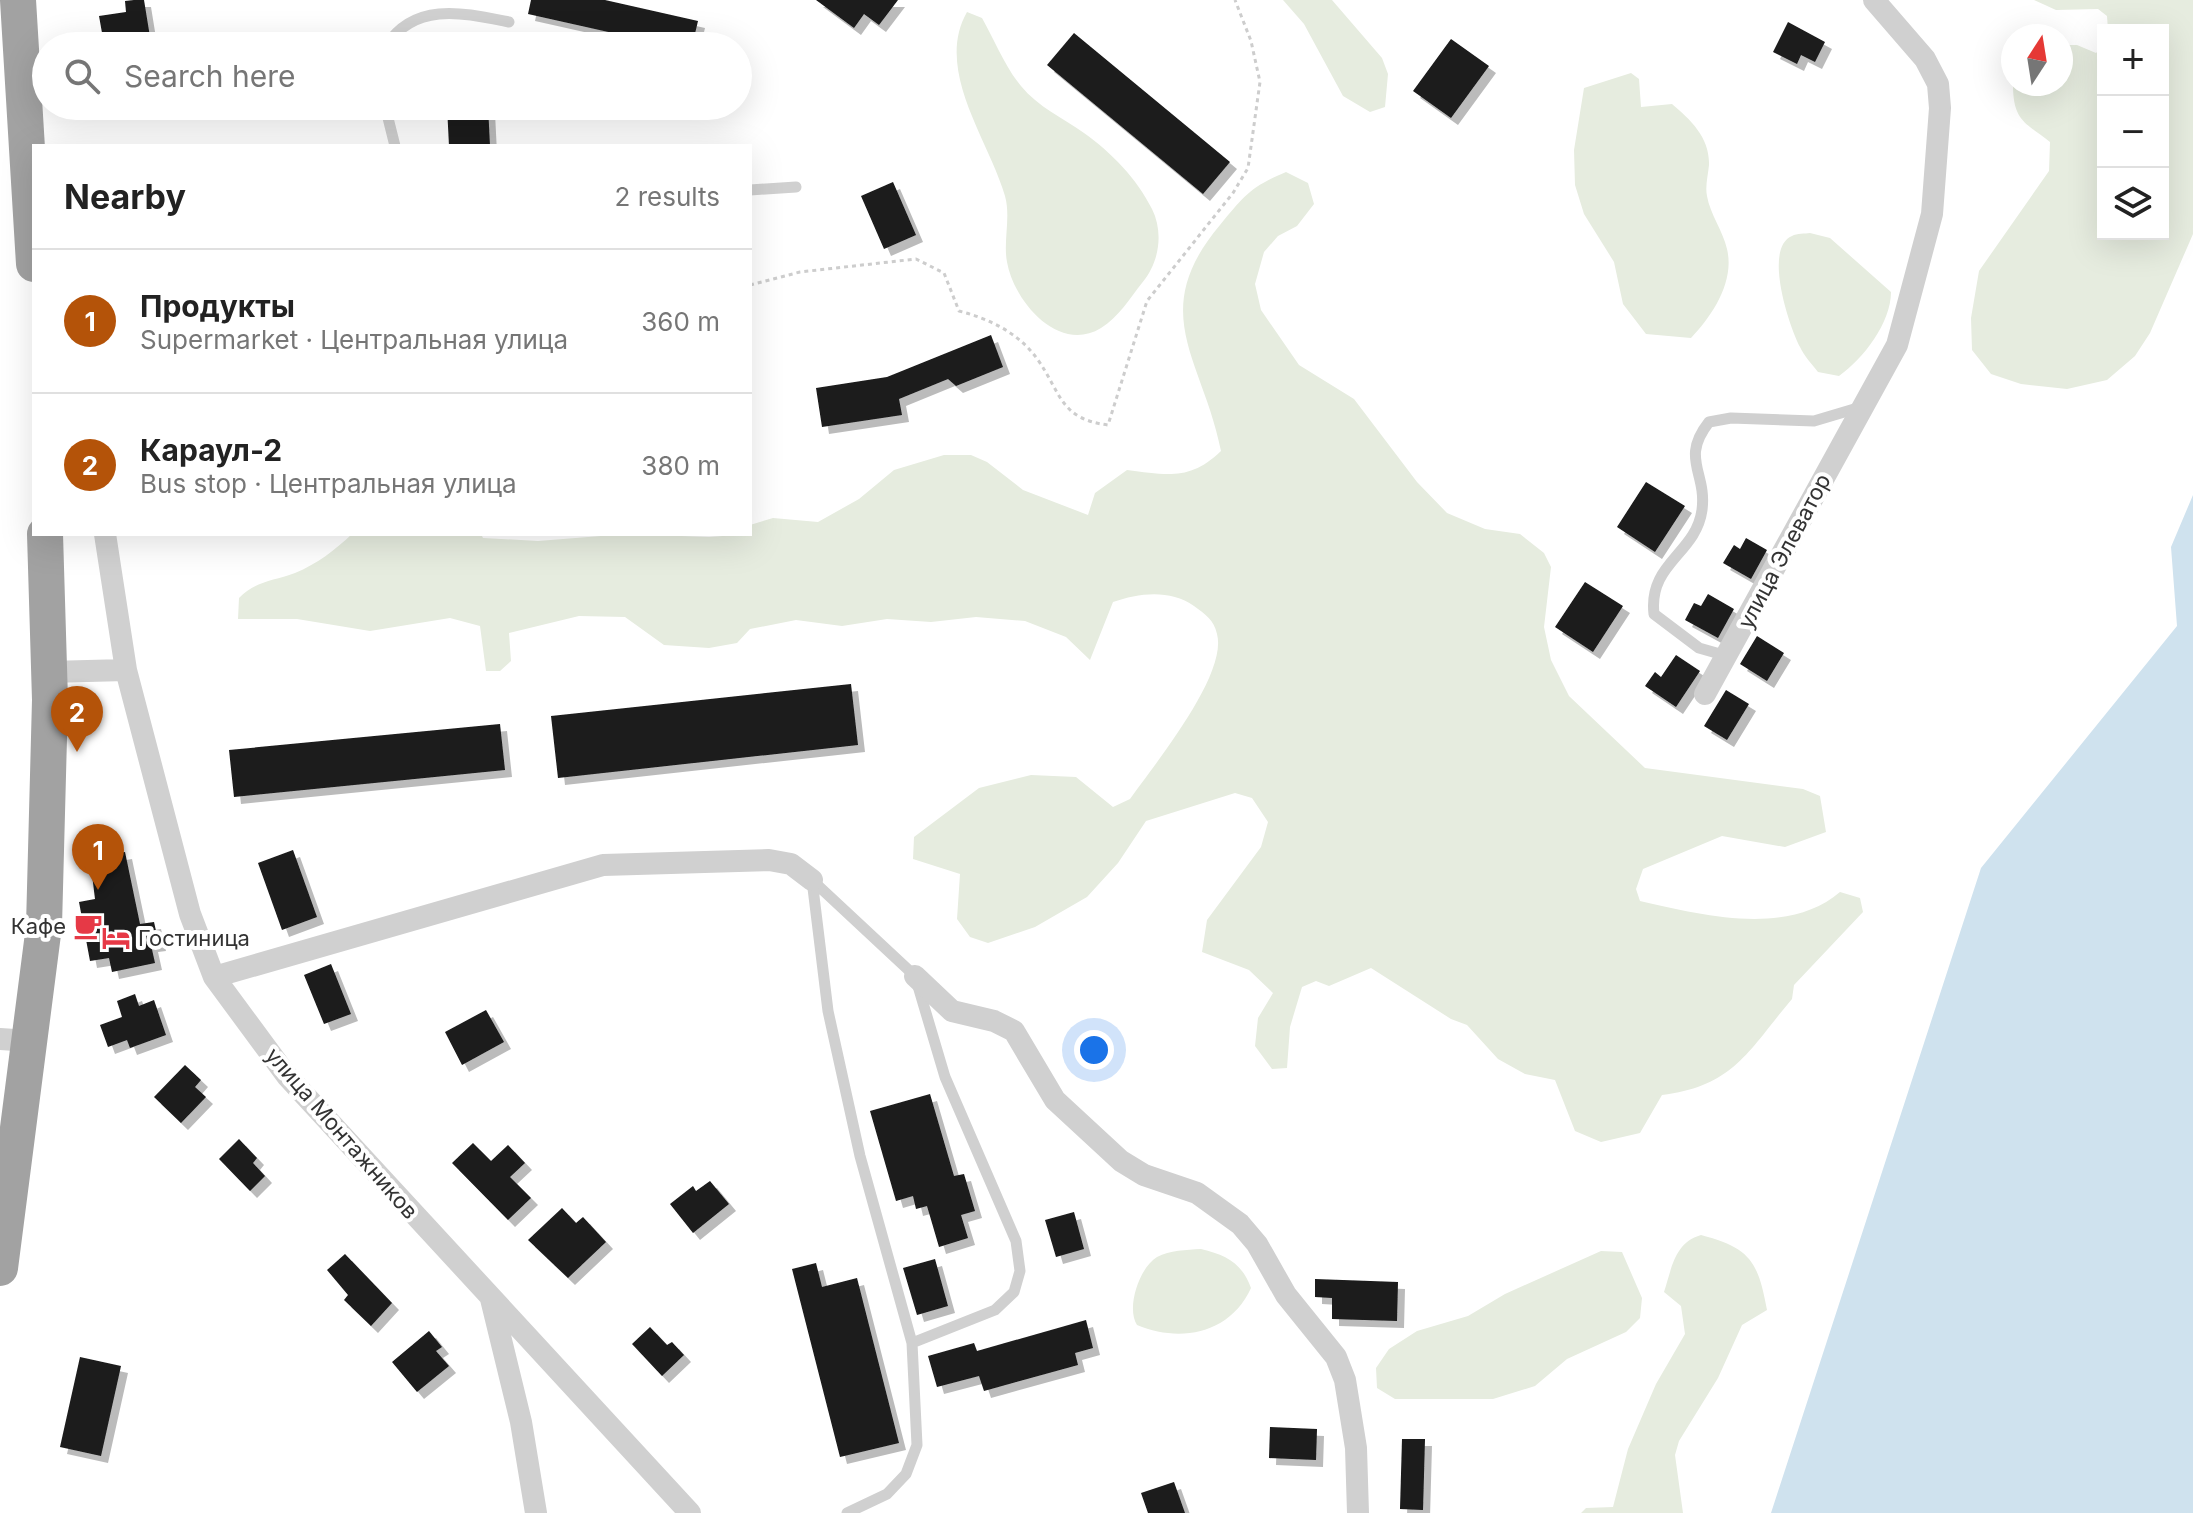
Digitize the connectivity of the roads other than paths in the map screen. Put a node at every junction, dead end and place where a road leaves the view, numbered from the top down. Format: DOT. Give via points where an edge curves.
graph roads {
  1 [pos="18,0"];
  2 [pos="1874,0"];
  3 [pos="509,22"];
  4 [pos="397,32"];
  5 [pos="388,120"];
  6 [pos="394,144"];
  7 [pos="32,174"];
  8 [pos="796,187"];
  9 [pos="752,190"];
  10 [pos="1861,407"];
  11 [pos="45,536"];
  12 [pos="105,536"];
  13 [pos="1727,656"];
  14 [pos="126,670"];
  15 [pos="49,672"];
  16 [pos="1705,694"];
  17 [pos="812,880"];
  18 [pos="915,976"];
  19 [pos="214,977"];
  20 [pos="15,1040"];
  21 [pos="0,1268"];
  22 [pos="491,1298"];
  23 [pos="912,1343"];
  24 [pos="536,1513"];
  25 [pos="690,1513"];
  26 [pos="847,1513"];
  27 [pos="1358,1513"];
  1 -- 7 [label="highway"];
  2 -- 10 [label="street, улица Элеватор" via="1925,59 1938,84 1940,108 1932,214 1897,345"];
  3 -- 4 [label="lane" via="456,11 421,16"];
  5 -- 6 [label="lane"];
  8 -- 9 [label="lane"];
  10 -- 13 [label="street, улица Элеватор"];
  10 -- 13 [label="lane" via="1814,421 1709,422 1697,437 1693,453 1702,509 1695,532 1652,593 1654,614 1699,648"];
  11 -- 15 [label="highway"];
  12 -- 14 [label="street, улица Монтажников"];
  13 -- 16 [label="street, улица Элеватор"];
  14 -- 15 [label="street"];
  14 -- 19 [label="street, улица Монтажников" via="190,914"];
  15 -- 20 [label="highway" via="44,926"];
  17 -- 18 [label="lane"];
  17 -- 19 [label="street" via="791,864 769,860 603,865"];
  17 -- 23 [label="lane" via="828,1011 860,1156"];
  18 -- 23 [label="lane" via="945,1077 1016,1241 1020,1271 1014,1292 995,1310"];
  18 -- 27 [label="street" via="952,1011 1014,1031 1055,1100 1121,1161 1197,1193 1240,1224 1257,1244 1286,1295 1336,1357 1352,1405"];
  19 -- 22 [label="street, улица Монтажников" via="287,1076"];
  20 -- 21 [label="highway"];
  22 -- 24 [label="street"];
  22 -- 25 [label="street, улица Монтажников"];
  23 -- 26 [label="lane" via="917,1445 906,1474 887,1494"];
}
